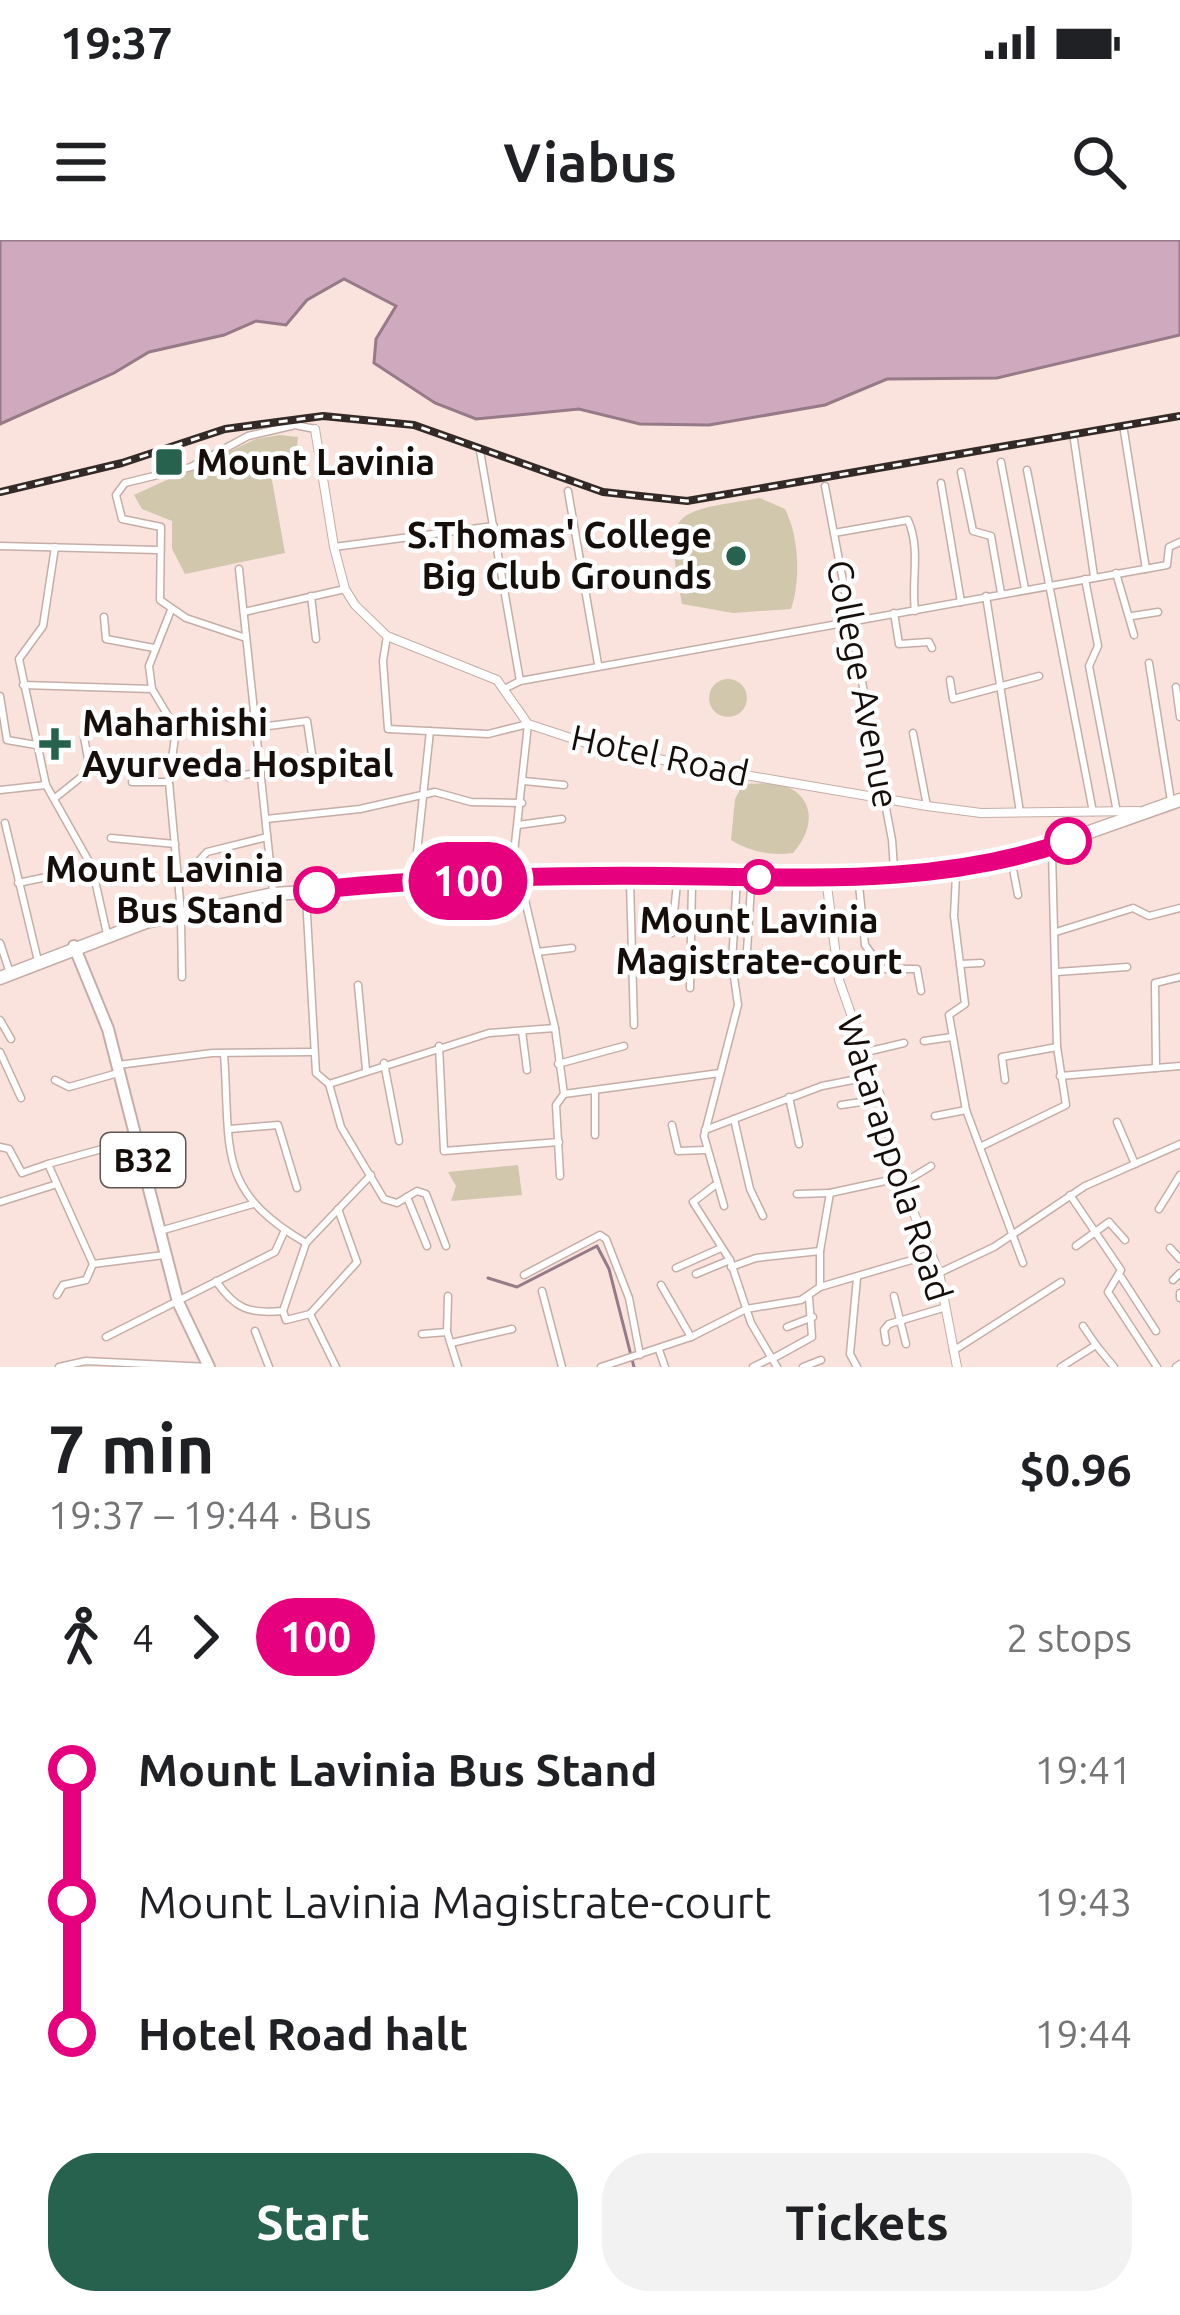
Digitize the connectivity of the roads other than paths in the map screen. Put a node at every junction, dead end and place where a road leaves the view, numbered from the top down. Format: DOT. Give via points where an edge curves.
graph roads {
  1 [pos="315,429"];
  2 [pos="1124,430"];
  3 [pos="1074,440"];
  4 [pos="480,452"];
  5 [pos="1001,462"];
  6 [pos="1027,470"];
  7 [pos="961,472"];
  8 [pos="941,483"];
  9 [pos="825,485"];
  10 [pos="568,491"];
  11 [pos="494,526"];
  12 [pos="834,533"];
  13 [pos="1180,542"];
  14 [pos="0,546"];
  15 [pos="55,547"];
  16 [pos="334,547"];
  17 [pos="160,550"];
  18 [pos="239,568"];
  19 [pos="1146,570"];
  20 [pos="1116,573"];
  21 [pos="1094,576"];
  22 [pos="1084,579"];
  23 [pos="1050,586"];
  24 [pos="345,589"];
  25 [pos="1025,589"];
  26 [pos="1001,593"];
  27 [pos="311,596"];
  28 [pos="986,596"];
  29 [pos="961,602"];
  30 [pos="171,610"];
  31 [pos="915,611"];
  32 [pos="244,612"];
  33 [pos="1157,612"];
  34 [pos="894,613"];
  35 [pos="1132,616"];
  36 [pos="104,617"];
  37 [pos="850,621"];
  38 [pos="1134,635"];
  39 [pos="387,636"];
  40 [pos="243,638"];
  41 [pos="316,639"];
  42 [pos="154,648"];
  43 [pos="932,648"];
  44 [pos="1149,663"];
  45 [pos="598,664"];
  46 [pos="1039,676"];
  47 [pos="950,680"];
  48 [pos="520,681"];
  49 [pos="23,685"];
  50 [pos="1001,686"];
  51 [pos="1176,687"];
  52 [pos="152,689"];
  53 [pos="504,689"];
  54 [pos="0,696"];
  55 [pos="1180,717"];
  56 [pos="528,724"];
  57 [pos="253,728"];
  58 [pos="430,731"];
  59 [pos="913,733"];
  60 [pos="84,736"];
  61 [pos="38,745"];
  62 [pos="312,754"];
  63 [pos="258,773"];
  64 [pos="228,777"];
  65 [pos="524,781"];
  66 [pos="131,782"];
  67 [pos="169,782"];
  68 [pos="46,784"];
  69 [pos="564,784"];
  70 [pos="0,790"];
  71 [pos="421,793"];
  72 [pos="55,798"];
  73 [pos="885,799"];
  74 [pos="522,803"];
  75 [pos="1177,804"];
  76 [pos="928,806"];
  77 [pos="1093,812"];
  78 [pos="1021,814"];
  79 [pos="266,819"];
  80 [pos="562,819"];
  81 [pos="1120,821"];
  82 [pos="5,823"];
  83 [pos="518,825"];
  84 [pos="267,837"];
  85 [pos="111,838"];
  86 [pos="175,844"];
  87 [pos="1052,853"];
  88 [pos="1012,864"];
  89 [pos="92,867"];
  90 [pos="956,875"];
  91 [pos="896,879"];
  92 [pos="414,881"];
  93 [pos="630,882"];
  94 [pos="826,882"];
  95 [pos="18,883"];
  96 [pos="519,883"];
  97 [pos="676,883"];
  98 [pos="742,883"];
  99 [pos="692,884"];
  100 [pos="178,885"];
  101 [pos="859,885"];
  102 [pos="1018,895"];
  103 [pos="274,897"];
  104 [pos="306,897"];
  105 [pos="1180,908"];
  106 [pos="181,916"];
  107 [pos="1056,932"];
  108 [pos="672,933"];
  109 [pos="107,934"];
  110 [pos="0,943"];
  111 [pos="572,948"];
  112 [pos="75,950"];
  113 [pos="537,952"];
  114 [pos="38,962"];
  115 [pos="981,963"];
  116 [pos="959,964"];
  117 [pos="746,967"];
  118 [pos="1127,968"];
  119 [pos="1057,972"];
  120 [pos="182,977"];
  121 [pos="1180,977"];
  122 [pos="3,979"];
  123 [pos="358,985"];
  124 [pos="690,988"];
  125 [pos="921,991"];
  126 [pos="0,1020"];
  127 [pos="634,1025"];
  128 [pos="555,1028"];
  129 [pos="522,1031"];
  130 [pos="952,1037"];
  131 [pos="11,1039"];
  132 [pos="924,1041"];
  133 [pos="904,1043"];
  134 [pos="440,1046"];
  135 [pos="624,1046"];
  136 [pos="1057,1047"];
  137 [pos="0,1052"];
  138 [pos="314,1052"];
  139 [pos="866,1052"];
  140 [pos="224,1054"];
  141 [pos="383,1063"];
  142 [pos="558,1064"];
  143 [pos="1180,1066"];
  144 [pos="1156,1068"];
  145 [pos="118,1069"];
  146 [pos="366,1070"];
  147 [pos="526,1070"];
  148 [pos="722,1072"];
  149 [pos="873,1076"];
  150 [pos="1060,1076"];
  151 [pos="55,1080"];
  152 [pos="1004,1081"];
  153 [pos="328,1084"];
  154 [pos="595,1091"];
  155 [pos="564,1094"];
  156 [pos="790,1097"];
  157 [pos="21,1099"];
  158 [pos="881,1099"];
  159 [pos="841,1105"];
  160 [pos="966,1110"];
  161 [pos="935,1116"];
  162 [pos="734,1119"];
  163 [pos="1117,1122"];
  164 [pos="672,1124"];
  165 [pos="230,1130"];
  166 [pos="705,1130"];
  167 [pos="595,1135"];
  168 [pos="138,1139"];
  169 [pos="399,1141"];
  170 [pos="559,1142"];
  171 [pos="1180,1143"];
  172 [pos="799,1144"];
  173 [pos="0,1147"];
  174 [pos="980,1147"];
  175 [pos="705,1150"];
  176 [pos="48,1164"];
  177 [pos="1135,1164"];
  178 [pos="931,1166"];
  179 [pos="370,1175"];
  180 [pos="1180,1175"];
  181 [pos="560,1176"];
  182 [pos="901,1180"];
  183 [pos="55,1184"];
  184 [pos="714,1186"];
  185 [pos="297,1189"];
  186 [pos="830,1193"];
  187 [pos="797,1194"];
  188 [pos="1070,1195"];
  189 [pos="407,1197"];
  190 [pos="0,1202"];
  191 [pos="253,1204"];
  192 [pos="724,1206"];
  193 [pos="338,1209"];
  194 [pos="1159,1209"];
  195 [pos="764,1216"];
  196 [pos="284,1230"];
  197 [pos="160,1231"];
  198 [pos="1094,1232"];
  199 [pos="1009,1235"];
  200 [pos="1125,1240"];
  201 [pos="306,1243"];
  202 [pos="427,1246"];
  203 [pos="446,1246"];
  204 [pos="1076,1246"];
  205 [pos="1170,1247"];
  206 [pos="820,1251"];
  207 [pos="932,1254"];
  208 [pos="164,1255"];
  209 [pos="727,1257"];
  210 [pos="1180,1259"];
  211 [pos="1023,1263"];
  212 [pos="93,1264"];
  213 [pos="676,1268"];
  214 [pos="938,1273"];
  215 [pos="1180,1273"];
  216 [pos="696,1274"];
  217 [pos="524,1275"];
  218 [pos="1121,1276"];
  219 [pos="857,1278"];
  220 [pos="1173,1280"];
  221 [pos="216,1281"];
  222 [pos="1061,1282"];
  223 [pos="661,1285"];
  224 [pos="820,1287"];
  225 [pos="542,1291"];
  226 [pos="57,1295"];
  227 [pos="448,1296"];
  228 [pos="894,1296"];
  229 [pos="809,1298"];
  230 [pos="178,1302"];
  231 [pos="944,1308"];
  232 [pos="746,1309"];
  233 [pos="283,1311"];
  234 [pos="310,1314"];
  235 [pos="813,1317"];
  236 [pos="900,1318"];
  237 [pos="1083,1325"];
  238 [pos="787,1327"];
  239 [pos="512,1329"];
  240 [pos="255,1331"];
  241 [pos="1156,1331"];
  242 [pos="447,1332"];
  243 [pos="422,1334"];
  244 [pos="106,1337"];
  245 [pos="691,1337"];
  246 [pos="886,1342"];
  247 [pos="451,1343"];
  248 [pos="906,1344"];
  249 [pos="1096,1345"];
  250 [pos="659,1350"];
  251 [pos="952,1351"];
  252 [pos="638,1356"];
  253 [pos="1077,1357"];
  254 [pos="821,1360"];
  255 [pos="772,1362"];
  256 [pos="59,1367"];
  257 [pos="209,1367"];
  258 [pos="269,1367"];
  259 [pos="336,1367"];
  260 [pos="458,1367"];
  261 [pos="562,1367"];
  262 [pos="602,1367"];
  263 [pos="665,1367"];
  264 [pos="753,1367"];
  265 [pos="803,1367"];
  266 [pos="857,1367"];
  267 [pos="957,1367"];
  268 [pos="1061,1367"];
  269 [pos="1083,1367"];
  270 [pos="1114,1367"];
  271 [pos="1157,1367"];
  1 -- 16 [label="street, Hotel Road"];
  1 -- 17 [label="street" via="270,429 190,467 120,487 122,519 161,527"];
  2 -- 19 [label="street"];
  3 -- 21 [label="street"];
  4 -- 11 [label="street"];
  5 -- 25 [label="street"];
  6 -- 23 [label="street"];
  7 -- 26 [label="street" via="974,531 992,536"];
  8 -- 29 [label="street"];
  9 -- 12 [label="street, College Avenue"];
  10 -- 45 [label="street"];
  11 -- 16 [label="street"];
  11 -- 48 [label="street"];
  12 -- 31 [label="street" via="908,520 917,557"];
  12 -- 37 [label="street, College Avenue"];
  13 -- 19 [label="street" via="1169,547 1167,566"];
  14 -- 15 [label="street"];
  15 -- 17 [label="street"];
  15 -- 49 [label="street" via="44,626 20,656"];
  16 -- 24 [label="street, Hotel Road"];
  17 -- 30 [label="street" via="157,593"];
  18 -- 32 [label="street"];
  19 -- 20 [label="street"];
  20 -- 21 [label="street"];
  20 -- 35 [label="street"];
  21 -- 22 [label="street"];
  22 -- 23 [label="street"];
  22 -- 81 [label="street" via="1098,646 1089,666"];
  23 -- 25 [label="street"];
  23 -- 77 [label="street"];
  24 -- 27 [label="street"];
  24 -- 39 [label="street, Hotel Road"];
  25 -- 26 [label="street"];
  26 -- 28 [label="street"];
  27 -- 32 [label="street"];
  27 -- 41 [label="street"];
  28 -- 29 [label="street"];
  28 -- 50 [label="street"];
  29 -- 31 [label="street"];
  30 -- 40 [label="street"];
  30 -- 42 [label="street"];
  31 -- 34 [label="street"];
  32 -- 40 [label="street"];
  33 -- 35 [label="street"];
  34 -- 37 [label="street"];
  34 -- 43 [label="street" via="899,644"];
  35 -- 38 [label="street"];
  36 -- 42 [label="street" via="106,639"];
  37 -- 45 [label="street"];
  37 -- 73 [label="street, College Avenue"];
  39 -- 53 [label="street, Hotel Road"];
  39 -- 58 [label="street" via="386,726"];
  40 -- 57 [label="street"];
  42 -- 52 [label="street"];
  44 -- 75 [label="street"];
  45 -- 48 [label="street"];
  46 -- 50 [label="street"];
  47 -- 50 [label="street" via="953,699"];
  48 -- 53 [label="street"];
  49 -- 52 [label="street"];
  49 -- 61 [label="street"];
  50 -- 78 [label="street"];
  51 -- 55 [label="street"];
  52 -- 67 [label="street" via="176,729"];
  53 -- 56 [label="street, Hotel Road"];
  54 -- 61 [label="street" via="8,740"];
  56 -- 58 [label="street" via="488,734"];
  56 -- 65 [label="street"];
  56 -- 73 [label="street, Hotel Road" via="686,765"];
  57 -- 62 [label="street" via="307,722"];
  57 -- 63 [label="street"];
  58 -- 71 [label="street"];
  59 -- 76 [label="street"];
  60 -- 72 [label="street" via="90,770"];
  61 -- 68 [label="street"];
  63 -- 64 [label="street"];
  63 -- 79 [label="street"];
  65 -- 69 [label="street"];
  65 -- 74 [label="street"];
  66 -- 67 [label="street"];
  67 -- 86 [label="street"];
  68 -- 70 [label="street"];
  68 -- 72 [label="street"];
  71 -- 74 [label="street"];
  71 -- 79 [label="street"];
  71 -- 92 [label="street"];
  72 -- 89 [label="street"];
  73 -- 76 [label="street, Hotel Road"];
  73 -- 91 [label="street, College Avenue"];
  74 -- 83 [label="street"];
  75 -- 81 [label="highway"];
  75 -- 81 [label="highway"];
  76 -- 78 [label="street, Hotel Road"];
  77 -- 78 [label="street, Hotel Road"];
  77 -- 81 [label="street, Hotel Road"];
  79 -- 84 [label="street"];
  80 -- 83 [label="street"];
  81 -- 87 [label="highway"];
  81 -- 91 [label="highway" via="1030,853"];
  82 -- 95 [label="street"];
  83 -- 96 [label="street"];
  84 -- 100 [label="street" via="207,851"];
  84 -- 103 [label="street"];
  85 -- 86 [label="street"];
  86 -- 100 [label="street"];
  87 -- 88 [label="highway"];
  87 -- 107 [label="street"];
  88 -- 90 [label="highway"];
  88 -- 102 [label="street"];
  89 -- 95 [label="street"];
  89 -- 109 [label="street"];
  90 -- 91 [label="highway"];
  90 -- 116 [label="street"];
  91 -- 94 [label="highway"];
  91 -- 101 [label="highway"];
  93 -- 96 [label="highway"];
  93 -- 97 [label="highway"];
  93 -- 127 [label="street"];
  94 -- 98 [label="highway"];
  94 -- 101 [label="highway"];
  94 -- 139 [label="street, Watarappola Road" via="839,980"];
  95 -- 114 [label="street"];
  96 -- 98 [label="highway"];
  96 -- 103 [label="highway"];
  96 -- 104 [label="highway"];
  96 -- 113 [label="street"];
  97 -- 99 [label="highway"];
  97 -- 108 [label="street"];
  98 -- 99 [label="highway"];
  98 -- 117 [label="street"];
  98 -- 148 [label="street" via="732,963 738,1005"];
  99 -- 124 [label="street"];
  100 -- 106 [label="street"];
  101 -- 125 [label="street" via="865,945 883,970 917,969"];
  103 -- 104 [label="highway"];
  103 -- 106 [label="highway"];
  104 -- 138 [label="street"];
  105 -- 107 [label="street" via="1149,916 1133,908"];
  106 -- 109 [label="highway"];
  106 -- 112 [label="highway"];
  106 -- 120 [label="street"];
  107 -- 119 [label="street"];
  109 -- 112 [label="highway"];
  110 -- 122 [label="street"];
  111 -- 113 [label="street"];
  112 -- 114 [label="highway"];
  112 -- 122 [label="highway"];
  112 -- 145 [label="main road, B32"];
  113 -- 128 [label="street"];
  114 -- 122 [label="highway"];
  115 -- 116 [label="street"];
  116 -- 130 [label="street" via="965,1004 949,1015"];
  118 -- 119 [label="street"];
  119 -- 136 [label="street"];
  121 -- 144 [label="street" via="1156,983"];
  123 -- 146 [label="street"];
  126 -- 131 [label="street"];
  128 -- 129 [label="street"];
  128 -- 142 [label="street"];
  129 -- 134 [label="street"];
  129 -- 147 [label="street"];
  130 -- 132 [label="street"];
  130 -- 160 [label="street"];
  133 -- 139 [label="street"];
  134 -- 141 [label="street"];
  134 -- 170 [label="street" via="444,1151"];
  135 -- 142 [label="street"];
  136 -- 150 [label="street"];
  136 -- 152 [label="street" via="1002,1057"];
  137 -- 157 [label="street"];
  138 -- 140 [label="street"];
  138 -- 153 [label="street" via="316,1073"];
  139 -- 149 [label="street, Watarappola Road"];
  140 -- 145 [label="street"];
  140 -- 165 [label="street"];
  141 -- 146 [label="street"];
  141 -- 169 [label="street"];
  142 -- 155 [label="street"];
  143 -- 144 [label="street"];
  144 -- 150 [label="street"];
  145 -- 151 [label="street" via="69,1087"];
  145 -- 168 [label="main road, B32"];
  146 -- 153 [label="street"];
  148 -- 154 [label="street"];
  148 -- 166 [label="street"];
  149 -- 156 [label="street"];
  149 -- 158 [label="street, Watarappola Road"];
  150 -- 174 [label="street" via="1066,1105"];
  153 -- 179 [label="street" via="341,1127"];
  154 -- 155 [label="street"];
  154 -- 167 [label="street"];
  155 -- 170 [label="street" via="556,1105"];
  156 -- 162 [label="street"];
  156 -- 172 [label="street"];
  158 -- 159 [label="street"];
  158 -- 182 [label="street, Watarappola Road"];
  160 -- 161 [label="street"];
  160 -- 174 [label="street"];
  162 -- 166 [label="street"];
  162 -- 195 [label="street"];
  163 -- 177 [label="street"];
  164 -- 175 [label="street" via="678,1151"];
  165 -- 185 [label="street" via="278,1125"];
  165 -- 191 [label="street" via="241,1193"];
  166 -- 175 [label="street"];
  168 -- 176 [label="street"];
  168 -- 197 [label="main road, B32"];
  170 -- 181 [label="street"];
  171 -- 177 [label="street"];
  173 -- 176 [label="street" via="22,1172"];
  174 -- 199 [label="street"];
  175 -- 184 [label="street"];
  176 -- 183 [label="street"];
  177 -- 188 [label="street"];
  178 -- 182 [label="street"];
  179 -- 189 [label="street" via="384,1199"];
  179 -- 193 [label="street"];
  180 -- 194 [label="street"];
  182 -- 186 [label="street"];
  182 -- 207 [label="street, Watarappola Road"];
  183 -- 190 [label="street"];
  183 -- 212 [label="street"];
  184 -- 192 [label="street"];
  184 -- 209 [label="street" via="693,1202"];
  186 -- 187 [label="street"];
  186 -- 206 [label="street"];
  188 -- 198 [label="street"];
  188 -- 199 [label="street"];
  189 -- 202 [label="street"];
  189 -- 203 [label="street" via="426,1194"];
  191 -- 196 [label="street"];
  191 -- 197 [label="street"];
  193 -- 201 [label="street"];
  193 -- 234 [label="street" via="358,1258"];
  196 -- 201 [label="street"];
  196 -- 221 [label="street" via="275,1252"];
  197 -- 208 [label="main road, B32"];
  198 -- 200 [label="street" via="1112,1222"];
  198 -- 204 [label="street"];
  198 -- 218 [label="street"];
  199 -- 211 [label="street"];
  199 -- 214 [label="street"];
  201 -- 233 [label="street"];
  205 -- 210 [label="street"];
  206 -- 209 [label="street"];
  206 -- 224 [label="street"];
  207 -- 214 [label="street, Watarappola Road"];
  207 -- 219 [label="street"];
  208 -- 212 [label="street"];
  208 -- 230 [label="main road, B32"];
  209 -- 213 [label="street"];
  209 -- 216 [label="street"];
  209 -- 232 [label="street"];
  212 -- 226 [label="street" via="86,1280 63,1285"];
  214 -- 231 [label="street, Watarappola Road"];
  215 -- 220 [label="street"];
  217 -- 252 [label="street" via="570,1248 606,1239 629,1298"];
  218 -- 241 [label="street"];
  218 -- 271 [label="street" via="1108,1292"];
  219 -- 224 [label="street"];
  219 -- 266 [label="street" via="850,1354"];
  221 -- 230 [label="street"];
  221 -- 233 [label="street" via="244,1310"];
  222 -- 251 [label="street"];
  223 -- 245 [label="street"];
  224 -- 229 [label="street"];
  225 -- 261 [label="street"];
  227 -- 242 [label="street"];
  228 -- 236 [label="street"];
  229 -- 232 [label="street"];
  229 -- 235 [label="street"];
  230 -- 244 [label="street"];
  230 -- 257 [label="main road, B32"];
  231 -- 236 [label="street"];
  231 -- 251 [label="street, Watarappola Road"];
  232 -- 245 [label="street"];
  232 -- 255 [label="street"];
  233 -- 234 [label="street" via="286,1320"];
  234 -- 259 [label="street"];
  235 -- 238 [label="street"];
  235 -- 255 [label="street" via="812,1337"];
  236 -- 246 [label="street" via="886,1326"];
  236 -- 248 [label="street"];
  237 -- 249 [label="street"];
  239 -- 247 [label="street"];
  240 -- 258 [label="street"];
  242 -- 243 [label="street"];
  242 -- 247 [label="street"];
  245 -- 250 [label="street"];
  247 -- 260 [label="street"];
  249 -- 253 [label="street"];
  249 -- 270 [label="street"];
  250 -- 252 [label="street"];
  250 -- 263 [label="street"];
  251 -- 267 [label="street, Watarappola Road"];
  252 -- 262 [label="street"];
  253 -- 268 [label="street"];
  253 -- 269 [label="street"];
  254 -- 265 [label="street"];
  255 -- 264 [label="street"];
  256 -- 257 [label="street"];
}
